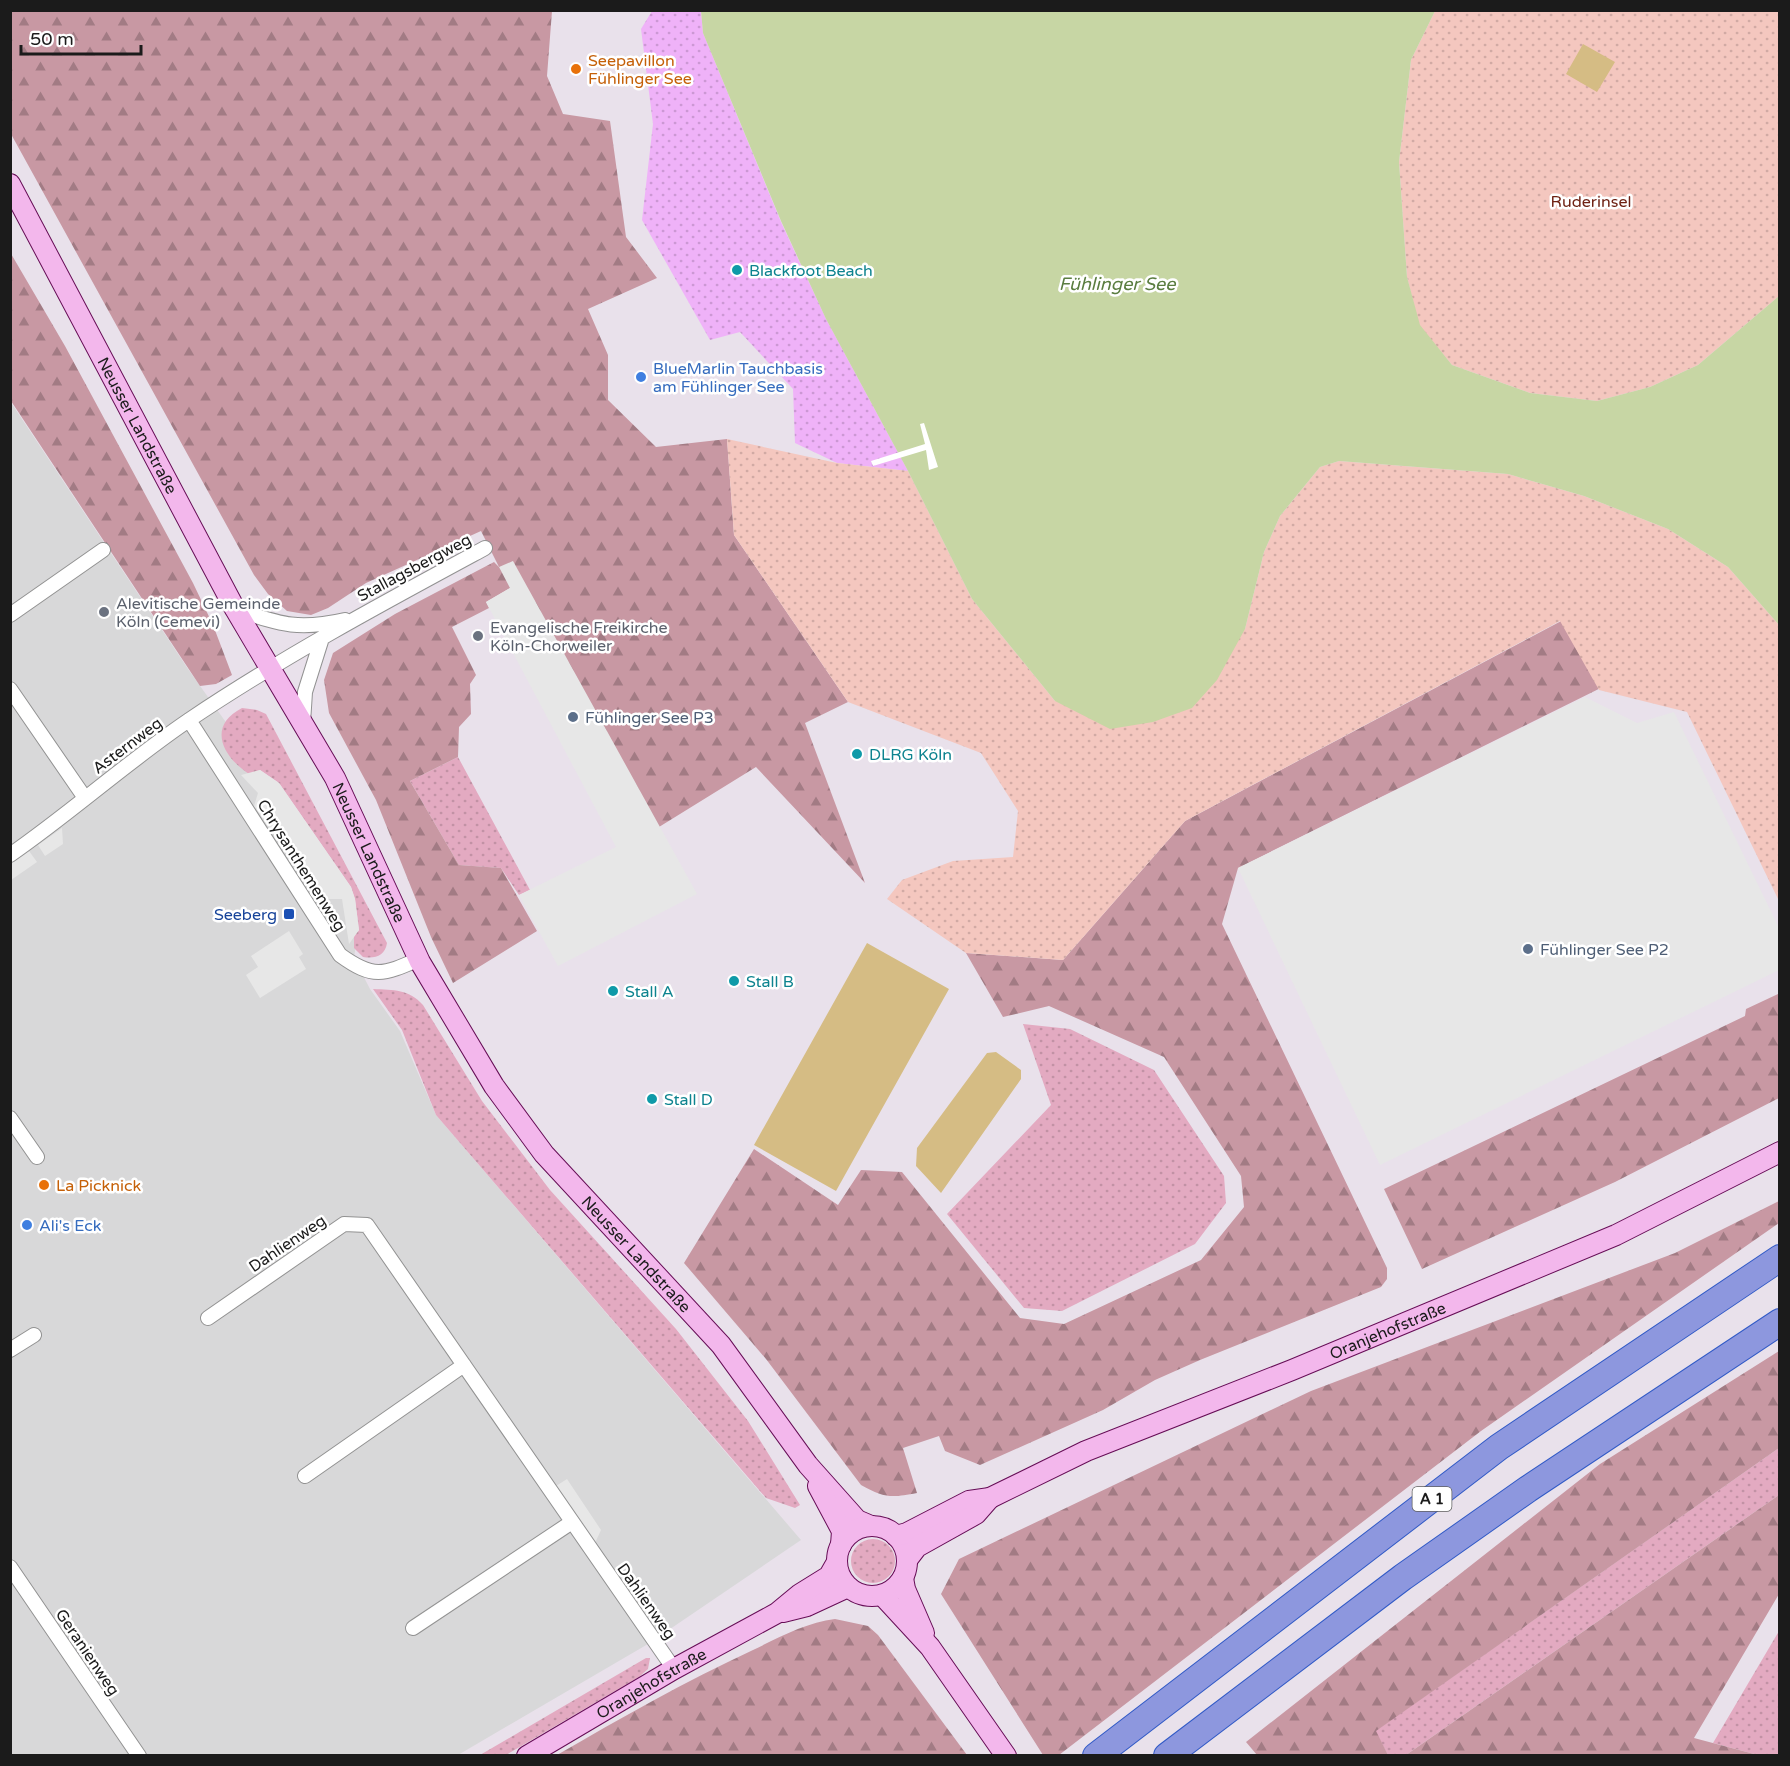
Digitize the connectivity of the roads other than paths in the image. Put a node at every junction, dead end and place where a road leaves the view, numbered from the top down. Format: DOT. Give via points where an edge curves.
graph roads {
  1 [pos="10,184"];
  2 [pos="485,548"];
  3 [pos="103,550"];
  4 [pos="235,609"];
  5 [pos="10,615"];
  6 [pos="358,616"];
  7 [pos="322,638"];
  8 [pos="269,669"];
  9 [pos="10,689"];
  10 [pos="189,720"];
  11 [pos="302,726"];
  12 [pos="85,798"];
  13 [pos="10,855"];
  14 [pos="419,959"];
  15 [pos="10,1118"];
  16 [pos="1779,1152"];
  17 [pos="37,1157"];
  18 [pos="1779,1258"];
  19 [pos="208,1318"];
  20 [pos="1779,1322"];
  21 [pos="34,1335"];
  22 [pos="10,1350"];
  23 [pos="464,1365"];
  24 [pos="808,1465"];
  25 [pos="305,1476"];
  26 [pos="990,1498"];
  27 [pos="572,1522"];
  28 [pos="871,1526"];
  29 [pos="896,1536"];
  30 [pos="839,1554"];
  31 [pos="10,1567"];
  32 [pos="905,1569"];
  33 [pos="848,1587"];
  34 [pos="882,1595"];
  35 [pos="777,1613"];
  36 [pos="413,1628"];
  37 [pos="930,1647"];
  38 [pos="674,1670"];
  39 [pos="139,1755"];
  40 [pos="527,1755"];
  41 [pos="1006,1755"];
  42 [pos="1096,1755"];
  43 [pos="1167,1755"];
  1 -- 4 [label="main road, Neusser Landstraße"];
  2 -- 6 [label="street, Stallagsbergweg"];
  3 -- 5 [label="street"];
  4 -- 6 [label="street, Stallagsbergweg" via="285,626 316,627"];
  4 -- 8 [label="main road, Neusser Landstraße"];
  6 -- 7 [label="street, Stallagsbergweg"];
  7 -- 8 [label="street, Stallagsbergweg"];
  7 -- 11 [label="street" via="305,692"];
  8 -- 10 [label="street, Asternweg"];
  8 -- 11 [label="main road, Neusser Landstraße"];
  9 -- 12 [label="street"];
  10 -- 12 [label="street, Asternweg"];
  10 -- 14 [label="street, Chrysanthemenweg" via="340,956 362,971 379,973"];
  11 -- 14 [label="main road, Neusser Landstraße" via="339,787"];
  12 -- 13 [label="street, Asternweg"];
  14 -- 24 [label="main road, Neusser Landstraße" via="494,1086 544,1154 721,1345"];
  15 -- 17 [label="street"];
  16 -- 26 [label="main road, Oranjehofstraße" via="1616,1234 1086,1452"];
  18 -- 42 [label="highway, A 1" via="1499,1447"];
  19 -- 23 [label="street, Dahlienweg" via="325,1236 344,1224 358,1223 367,1225"];
  20 -- 43 [label="highway" via="1403,1577"];
  21 -- 22 [label="street"];
  23 -- 25 [label="street"];
  23 -- 27 [label="street, Dahlienweg"];
  24 -- 28 [label="main road, Neusser Landstraße" via="857,1520"];
  24 -- 30 [label="main road, Neusser Landstraße" via="842,1531"];
  26 -- 29 [label="main road, Oranjehofstraße" via="969,1501"];
  26 -- 32 [label="main road, Oranjehofstraße" via="976,1514 917,1547"];
  27 -- 36 [label="street"];
  27 -- 38 [label="street, Dahlienweg"];
  28 -- 29 [label="main road"];
  28 -- 30 [label="main road" via="854,1532"];
  29 -- 32 [label="main road" via="906,1551"];
  30 -- 33 [label="main road" via="838,1572"];
  30 -- 35 [label="main road, Oranjehofstraße" via="829,1576"];
  31 -- 39 [label="street, Geranienweg"];
  32 -- 34 [label="main road" via="891,1591"];
  32 -- 37 [label="main road" via="905,1589"];
  33 -- 34 [label="main road" via="864,1595"];
  33 -- 35 [label="main road, Oranjehofstraße" via="807,1606"];
  34 -- 37 [label="main road"];
  35 -- 38 [label="main road, Oranjehofstraße"];
  37 -- 41 [label="main road"];
  38 -- 40 [label="main road, Oranjehofstraße"];
}
